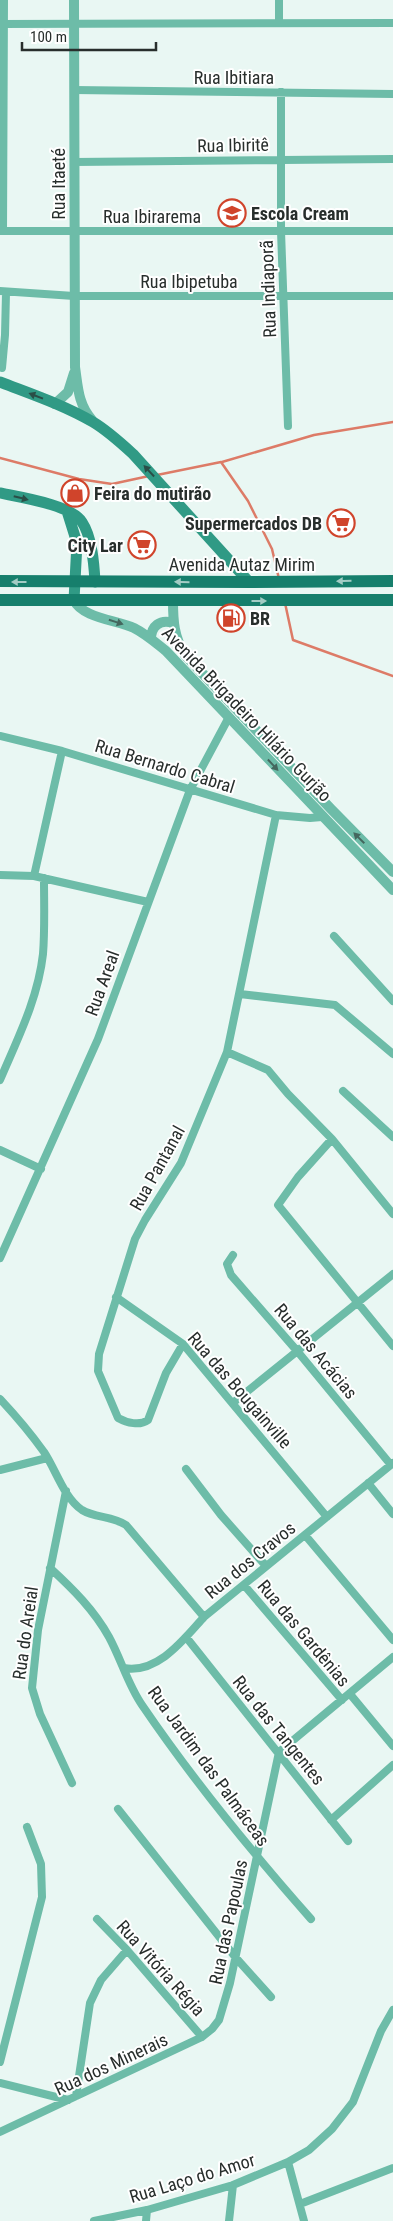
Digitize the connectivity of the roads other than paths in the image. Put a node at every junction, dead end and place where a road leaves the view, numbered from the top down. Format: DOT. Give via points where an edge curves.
graph roads {
  1 [pos="4,0"];
  2 [pos="74,0"];
  3 [pos="279,0"];
  4 [pos="74,23"];
  5 [pos="280,23"];
  6 [pos="393,23"];
  7 [pos="2,24"];
  8 [pos="74,90"];
  9 [pos="281,92"];
  10 [pos="393,94"];
  11 [pos="393,159"];
  12 [pos="282,160"];
  13 [pos="74,162"];
  14 [pos="1,231"];
  15 [pos="74,231"];
  16 [pos="281,231"];
  17 [pos="393,231"];
  18 [pos="3,292"];
  19 [pos="283,295"];
  20 [pos="74,296"];
  21 [pos="393,296"];
  22 [pos="75,367"];
  23 [pos="2,368"];
  24 [pos="0,382"];
  25 [pos="55,404"];
  26 [pos="95,423"];
  27 [pos="288,426"];
  28 [pos="0,493"];
  29 [pos="67,511"];
  30 [pos="0,581"];
  31 [pos="393,581"];
  32 [pos="74,582"];
  33 [pos="95,582"];
  34 [pos="249,582"];
  35 [pos="0,600"];
  36 [pos="74,600"];
  37 [pos="393,600"];
  38 [pos="173,601"];
  39 [pos="173,623"];
  40 [pos="151,639"];
  41 [pos="229,717"];
  42 [pos="0,736"];
  43 [pos="62,751"];
  44 [pos="190,790"];
  45 [pos="276,815"];
  46 [pos="322,817"];
  47 [pos="393,872"];
  48 [pos="0,875"];
  49 [pos="34,876"];
  50 [pos="44,878"];
  51 [pos="393,890"];
  52 [pos="148,902"];
  53 [pos="334,936"];
  54 [pos="240,994"];
  55 [pos="393,1001"];
  56 [pos="227,1052"];
  57 [pos="393,1054"];
  58 [pos="0,1080"];
  59 [pos="343,1091"];
  60 [pos="393,1137"];
  61 [pos="332,1139"];
  62 [pos="0,1150"];
  63 [pos="41,1169"];
  64 [pos="393,1214"];
  65 [pos="233,1255"];
  66 [pos="0,1258"];
  67 [pos="393,1274"];
  68 [pos="116,1297"];
  69 [pos="357,1302"];
  70 [pos="184,1344"];
  71 [pos="393,1346"];
  72 [pos="298,1352"];
  73 [pos="0,1398"];
  74 [pos="234,1402"];
  75 [pos="47,1458"];
  76 [pos="392,1464"];
  77 [pos="0,1470"];
  78 [pos="186,1470"];
  79 [pos="368,1483"];
  80 [pos="66,1491"];
  81 [pos="393,1514"];
  82 [pos="327,1517"];
  83 [pos="305,1535"];
  84 [pos="266,1566"];
  85 [pos="50,1568"];
  86 [pos="244,1585"];
  87 [pos="204,1617"];
  88 [pos="186,1638"];
  89 [pos="393,1640"];
  90 [pos="393,1657"];
  91 [pos="124,1668"];
  92 [pos="350,1694"];
  93 [pos="342,1700"];
  94 [pos="393,1746"];
  95 [pos="279,1752"];
  96 [pos="393,1765"];
  97 [pos="72,1783"];
  98 [pos="118,1809"];
  99 [pos="332,1820"];
  100 [pos="27,1827"];
  101 [pos="348,1841"];
  102 [pos="257,1858"];
  103 [pos="311,1919"];
  104 [pos="97,1920"];
  105 [pos="127,1950"];
  106 [pos="236,1958"];
  107 [pos="271,1998"];
  108 [pos="224,2009"];
  109 [pos="393,2010"];
  110 [pos="202,2037"];
  111 [pos="0,2062"];
  112 [pos="0,2083"];
  113 [pos="76,2096"];
  114 [pos="68,2100"];
  115 [pos="0,2132"];
  116 [pos="288,2162"];
  117 [pos="393,2168"];
  118 [pos="233,2186"];
  119 [pos="300,2204"];
  120 [pos="147,2210"];
  121 [pos="94,2221"];
  122 [pos="146,2221"];
  123 [pos="229,2221"];
  124 [pos="304,2221"];
  1 -- 7 [label="street"];
  2 -- 4 [label="street, Rua Itaeté"];
  3 -- 5 [label="street"];
  4 -- 5 [label="street"];
  4 -- 7 [label="street"];
  4 -- 8 [label="street, Rua Itaeté"];
  5 -- 6 [label="street"];
  7 -- 14 [label="street"];
  8 -- 9 [label="street, Rua Ibitiara"];
  8 -- 13 [label="street, Rua Itaeté"];
  9 -- 10 [label="street, Rua Ibitiara"];
  9 -- 12 [label="street, Rua Indiaporã"];
  11 -- 12 [label="street, Rua Ibiritê"];
  12 -- 13 [label="street, Rua Ibiritê"];
  12 -- 16 [label="street, Rua Indiaporã"];
  13 -- 15 [label="street, Rua Itaeté"];
  14 -- 15 [label="street, Rua Ibirarema"];
  15 -- 16 [label="street, Rua Ibirarema"];
  15 -- 20 [label="street, Rua Itaeté"];
  16 -- 17 [label="street, Rua Ibirarema"];
  16 -- 19 [label="street, Rua Indiaporã"];
  18 -- 20 [label="street, Rua Ibipetuba"];
  18 -- 23 [label="street" via="5,335"];
  19 -- 20 [label="street, Rua Ibipetuba"];
  19 -- 21 [label="street, Rua Ibipetuba"];
  19 -- 27 [label="street, Rua Indiaporã"];
  20 -- 22 [label="street, Rua Itaeté"];
  22 -- 25 [label="street, Rua Itaeté" via="68,392"];
  22 -- 26 [label="street, Rua Itaeté" via="79,399"];
  25 -- 24 [label="main road, one-way"];
  25 -- 26 [label="main road"];
  34 -- 26 [label="main road, one-way" via="133,454"];
  28 -- 29 [label="main road, one-way"];
  29 -- 32 [label="main road" via="77,543"];
  29 -- 33 [label="main road" via="78,516 87,532"];
  32 -- 30 [label="main road, Avenida Autaz Mirim, one-way"];
  31 -- 34 [label="main road, Avenida Autaz Mirim, one-way"];
  32 -- 33 [label="main road, Avenida Autaz Mirim"];
  32 -- 36 [label="main road"];
  34 -- 33 [label="main road, Avenida Autaz Mirim, one-way"];
  35 -- 36 [label="main road, Avenida Autaz Mirim"];
  36 -- 38 [label="main road, Avenida Autaz Mirim"];
  36 -- 40 [label="street, Avenida Brigadeiro Hilário Gurjão, one-way" via="84,611 133,628"];
  38 -- 37 [label="main road, Avenida Autaz Mirim, one-way"];
  38 -- 39 [label="street, Avenida Brigadeiro Hilário Gurjão"];
  39 -- 40 [label="street" via="158,623 151,632"];
  47 -- 39 [label="street, Avenida Brigadeiro Hilário Gurjão, one-way" via="185,655 178,644"];
  40 -- 41 [label="street, Avenida Brigadeiro Hilário Gurjão"];
  41 -- 44 [label="street, Rua Areal"];
  41 -- 46 [label="street, Avenida Brigadeiro Hilário Gurjão, one-way"];
  42 -- 43 [label="street, Rua Bernardo Cabral"];
  43 -- 44 [label="street, Rua Bernardo Cabral"];
  43 -- 49 [label="street"];
  44 -- 45 [label="street, Rua Bernardo Cabral"];
  44 -- 52 [label="street, Rua Areal"];
  45 -- 46 [label="street, Rua Bernardo Cabral"];
  45 -- 54 [label="street, Rua Pantanal"];
  46 -- 51 [label="street, Avenida Brigadeiro Hilário Gurjão"];
  48 -- 49 [label="street"];
  49 -- 50 [label="street"];
  50 -- 52 [label="street"];
  50 -- 58 [label="street" via="44,939 37,985"];
  52 -- 63 [label="street, Rua Areal" via="98,1039"];
  53 -- 55 [label="street"];
  54 -- 56 [label="street, Rua Pantanal"];
  54 -- 57 [label="street" via="335,1005"];
  56 -- 61 [label="street" via="268,1070"];
  56 -- 68 [label="street, Rua Pantanal" via="181,1163 135,1239"];
  59 -- 60 [label="street"];
  61 -- 64 [label="street"];
  61 -- 69 [label="street" via="278,1205"];
  62 -- 63 [label="street"];
  63 -- 66 [label="street, Rua Areal"];
  65 -- 72 [label="street, Rua das Acácias" via="228,1264 231,1275"];
  67 -- 69 [label="street"];
  68 -- 70 [label="street, Rua das Bougainville"];
  68 -- 70 [label="street, Rua Pantanal" via="98,1364 115,1414 121,1420 138,1424 148,1420 166,1373"];
  69 -- 71 [label="street"];
  69 -- 72 [label="street"];
  70 -- 74 [label="street, Rua das Bougainville"];
  72 -- 74 [label="street"];
  72 -- 76 [label="street, Rua das Acácias"];
  73 -- 75 [label="street"];
  74 -- 82 [label="street, Rua das Bougainville"];
  75 -- 77 [label="street"];
  75 -- 80 [label="street"];
  76 -- 79 [label="street, Rua dos Cravos"];
  78 -- 84 [label="street"];
  79 -- 81 [label="street"];
  79 -- 82 [label="street, Rua dos Cravos"];
  80 -- 85 [label="street"];
  80 -- 87 [label="street" via="82,1510 116,1518 126,1525"];
  82 -- 83 [label="street, Rua dos Cravos"];
  83 -- 84 [label="street, Rua dos Cravos"];
  83 -- 89 [label="street"];
  84 -- 86 [label="street, Rua dos Cravos"];
  85 -- 91 [label="street, Rua Jardim das Palmáceas" via="91,1610 109,1636"];
  85 -- 97 [label="street, Rua do Areial" via="34,1654 32,1688 40,1714"];
  86 -- 87 [label="street, Rua dos Cravos"];
  86 -- 93 [label="street, Rua das Gardênias"];
  87 -- 88 [label="street, Rua dos Cravos"];
  88 -- 91 [label="street, Rua dos Cravos" via="162,1658 146,1666"];
  88 -- 95 [label="street, Rua das Tangentes"];
  90 -- 92 [label="street"];
  91 -- 102 [label="street, Rua Jardim das Palmáceas" via="140,1703"];
  92 -- 93 [label="street"];
  92 -- 94 [label="street, Rua das Gardênias"];
  93 -- 95 [label="street"];
  95 -- 99 [label="street, Rua das Tangentes"];
  95 -- 102 [label="street, Rua das Papoulas"];
  96 -- 99 [label="street"];
  98 -- 106 [label="street"];
  99 -- 101 [label="street, Rua das Tangentes"];
  100 -- 111 [label="street" via="40,1864 42,1897"];
  102 -- 103 [label="street, Rua Jardim das Palmáceas"];
  102 -- 106 [label="street, Rua das Papoulas"];
  104 -- 105 [label="street, Rua Vitória Régia"];
  105 -- 110 [label="street, Rua Vitória Régia"];
  105 -- 113 [label="street" via="101,1980 90,2003"];
  106 -- 107 [label="street"];
  106 -- 108 [label="street, Rua das Papoulas"];
  108 -- 110 [label="street, Rua dos Minerais" via="212,2030"];
  109 -- 116 [label="street, Rua Laço do Amor" via="381,2031 353,2102 332,2129 309,2150"];
  110 -- 113 [label="street, Rua dos Minerais"];
  112 -- 114 [label="street"];
  113 -- 114 [label="street, Rua dos Minerais"];
  114 -- 115 [label="street, Rua dos Minerais"];
  116 -- 118 [label="street, Rua Laço do Amor"];
  116 -- 119 [label="street"];
  117 -- 119 [label="street"];
  118 -- 120 [label="street, Rua Laço do Amor"];
  118 -- 123 [label="street"];
  119 -- 124 [label="street"];
  120 -- 121 [label="street, Rua Laço do Amor"];
  120 -- 122 [label="street"];
}
